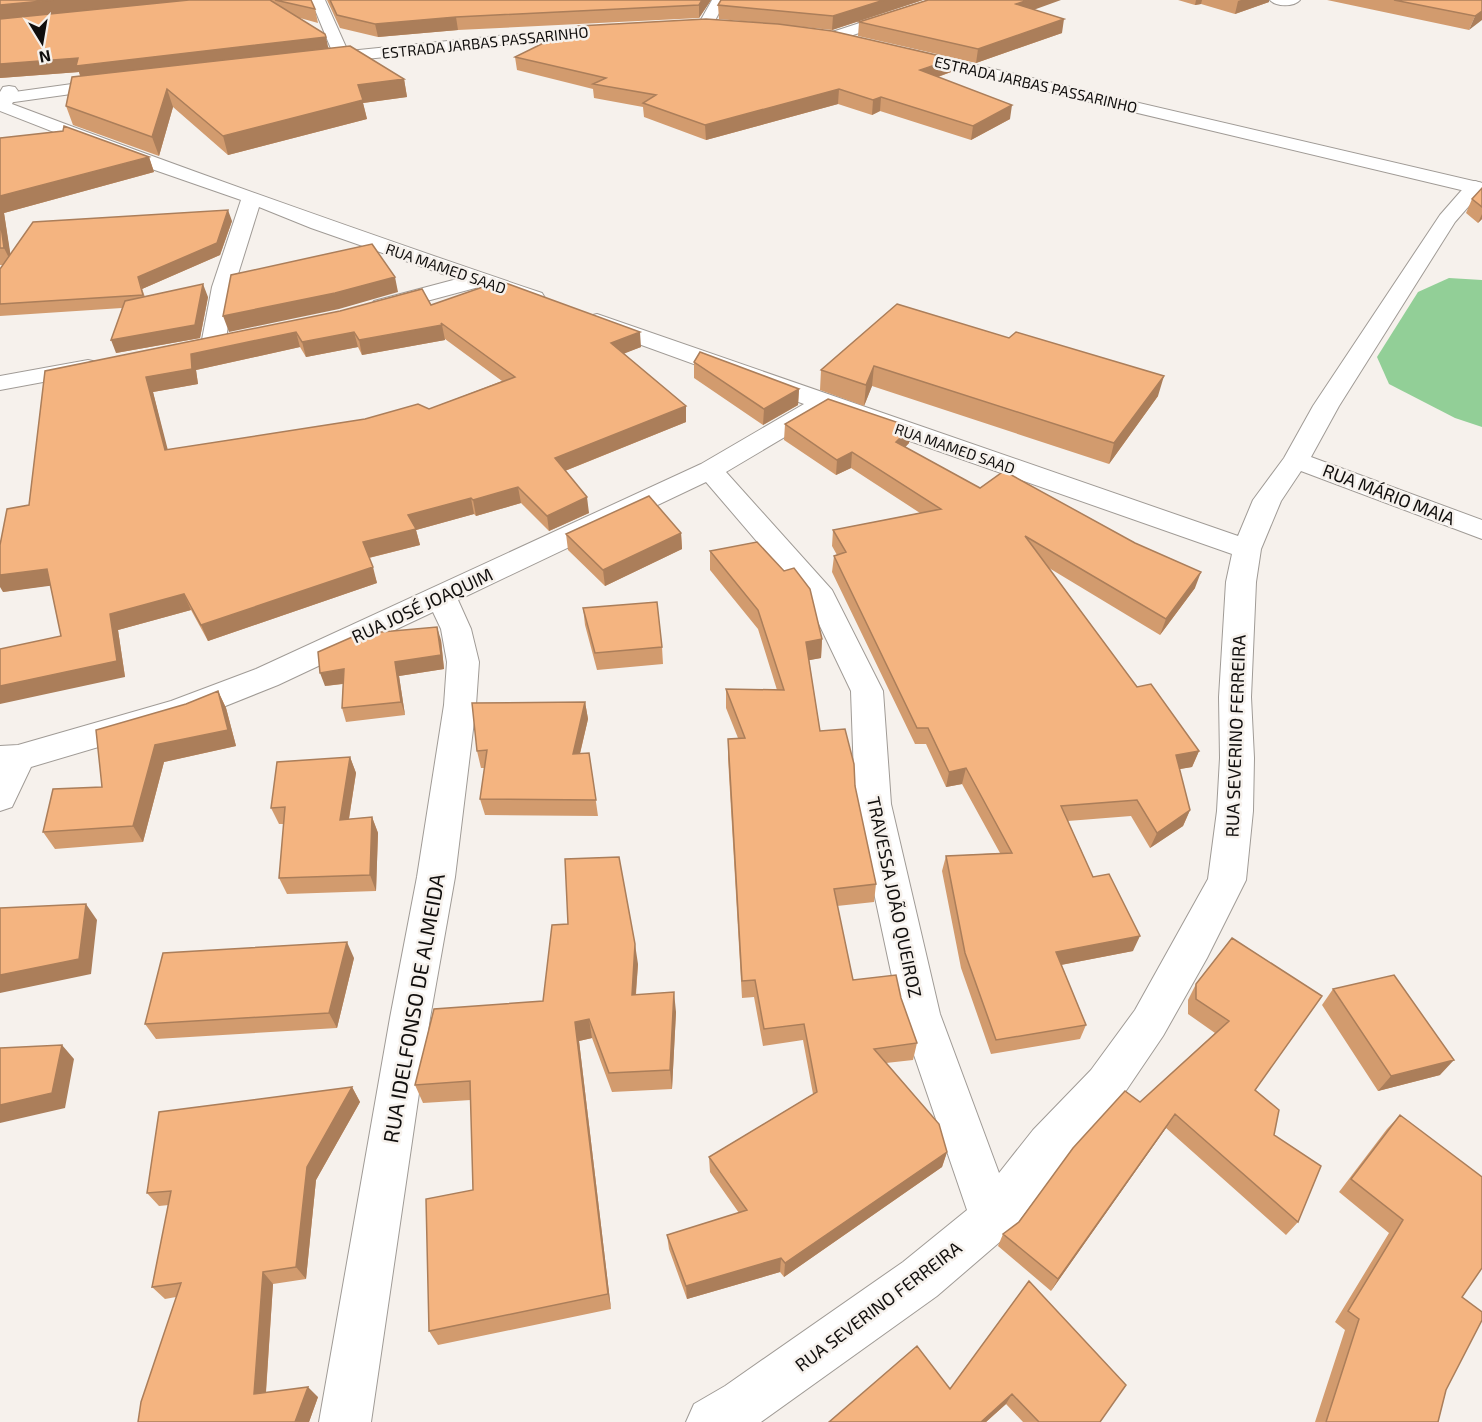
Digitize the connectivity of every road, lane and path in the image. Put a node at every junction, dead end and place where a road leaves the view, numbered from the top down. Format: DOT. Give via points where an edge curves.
graph roads {
  1 [pos="318,0"];
  2 [pos="719,0"];
  3 [pos="945,0"];
  4 [pos="1277,0"];
  5 [pos="1293,0"];
  6 [pos="1287,1"];
  7 [pos="706,25"];
  8 [pos="685,26"];
  9 [pos="725,26"];
  10 [pos="628,29"];
  11 [pos="811,34"];
  12 [pos="832,37"];
  13 [pos="864,44"];
  14 [pos="895,51"];
  15 [pos="342,56"];
  16 [pos="307,60"];
  17 [pos="130,81"];
  18 [pos="3,99"];
  19 [pos="1479,188"];
  20 [pos="252,197"];
  21 [pos="482,279"];
  22 [pos="559,307"];
  23 [pos="366,310"];
  24 [pos="581,315"];
  25 [pos="213,345"];
  26 [pos="112,363"];
  27 [pos="0,383"];
  28 [pos="825,403"];
  29 [pos="1296,460"];
  30 [pos="710,470"];
  31 [pos="1482,530"];
  32 [pos="1247,549"];
  33 [pos="441,595"];
  34 [pos="9,759"];
  35 [pos="0,797"];
  36 [pos="993,1218"];
  37 [pos="345,1422"];
  38 [pos="712,1422"];
  1 -- 15 [label="street"];
  2 -- 7 [label="street"];
  3 -- 12 [label="street"];
  4 -- 6 [label="street"];
  5 -- 6 [label="street"];
  7 -- 8 [label="street"];
  7 -- 9 [label="street"];
  10 -- 15 [label="street, ESTRADA JARBAS PASSARINHO"];
  11 -- 12 [label="street"];
  12 -- 13 [label="street"];
  14 -- 19 [label="street, ESTRADA JARBAS PASSARINHO"];
  15 -- 16 [label="street, ESTRADA JARBAS PASSARINHO"];
  17 -- 18 [label="street"];
  18 -- 20 [label="street, RUA MAMED SAAD" via="130,155"];
  19 -- 29 [label="street, RUA SEVERINO FERREIRA" via="1447,219 1326,406"];
  20 -- 21 [label="street, RUA MAMED SAAD" via="318,224"];
  20 -- 25 [label="street" via="223,287"];
  21 -- 22 [label="street, RUA MAMED SAAD"];
  21 -- 23 [label="street"];
  24 -- 28 [label="street, RUA MAMED SAAD"];
  26 -- 27 [label="street"];
  28 -- 30 [label="street, RUA JOSÉ JOAQUIM"];
  28 -- 32 [label="street, RUA MAMED SAAD"];
  29 -- 31 [label="street, RUA MÁRIO MAIA"];
  29 -- 32 [label="street, RUA SEVERINO FERREIRA" via="1267,500"];
  30 -- 33 [label="street, RUA JOSÉ JOAQUIM"];
  30 -- 36 [label="street, TRAVESSA JOÃO QUEIROZ" via="821,597 867,691 873,804 920,1014"];
  32 -- 36 [label="street, RUA SEVERINO FERREIRA" via="1241,582 1235,811 1227,880 1149,1023 1106,1084 1049,1145"];
  33 -- 34 [label="street, RUA JOSÉ JOAQUIM" via="267,677 181,710"];
  33 -- 37 [label="street, RUA IDELFONSO DE ALMEIDA" via="456,629 463,662 460,705 436,877"];
  34 -- 35 [label="street"];
  36 -- 38 [label="street, RUA SEVERINO FERREIRA" via="911,1286"];
}
